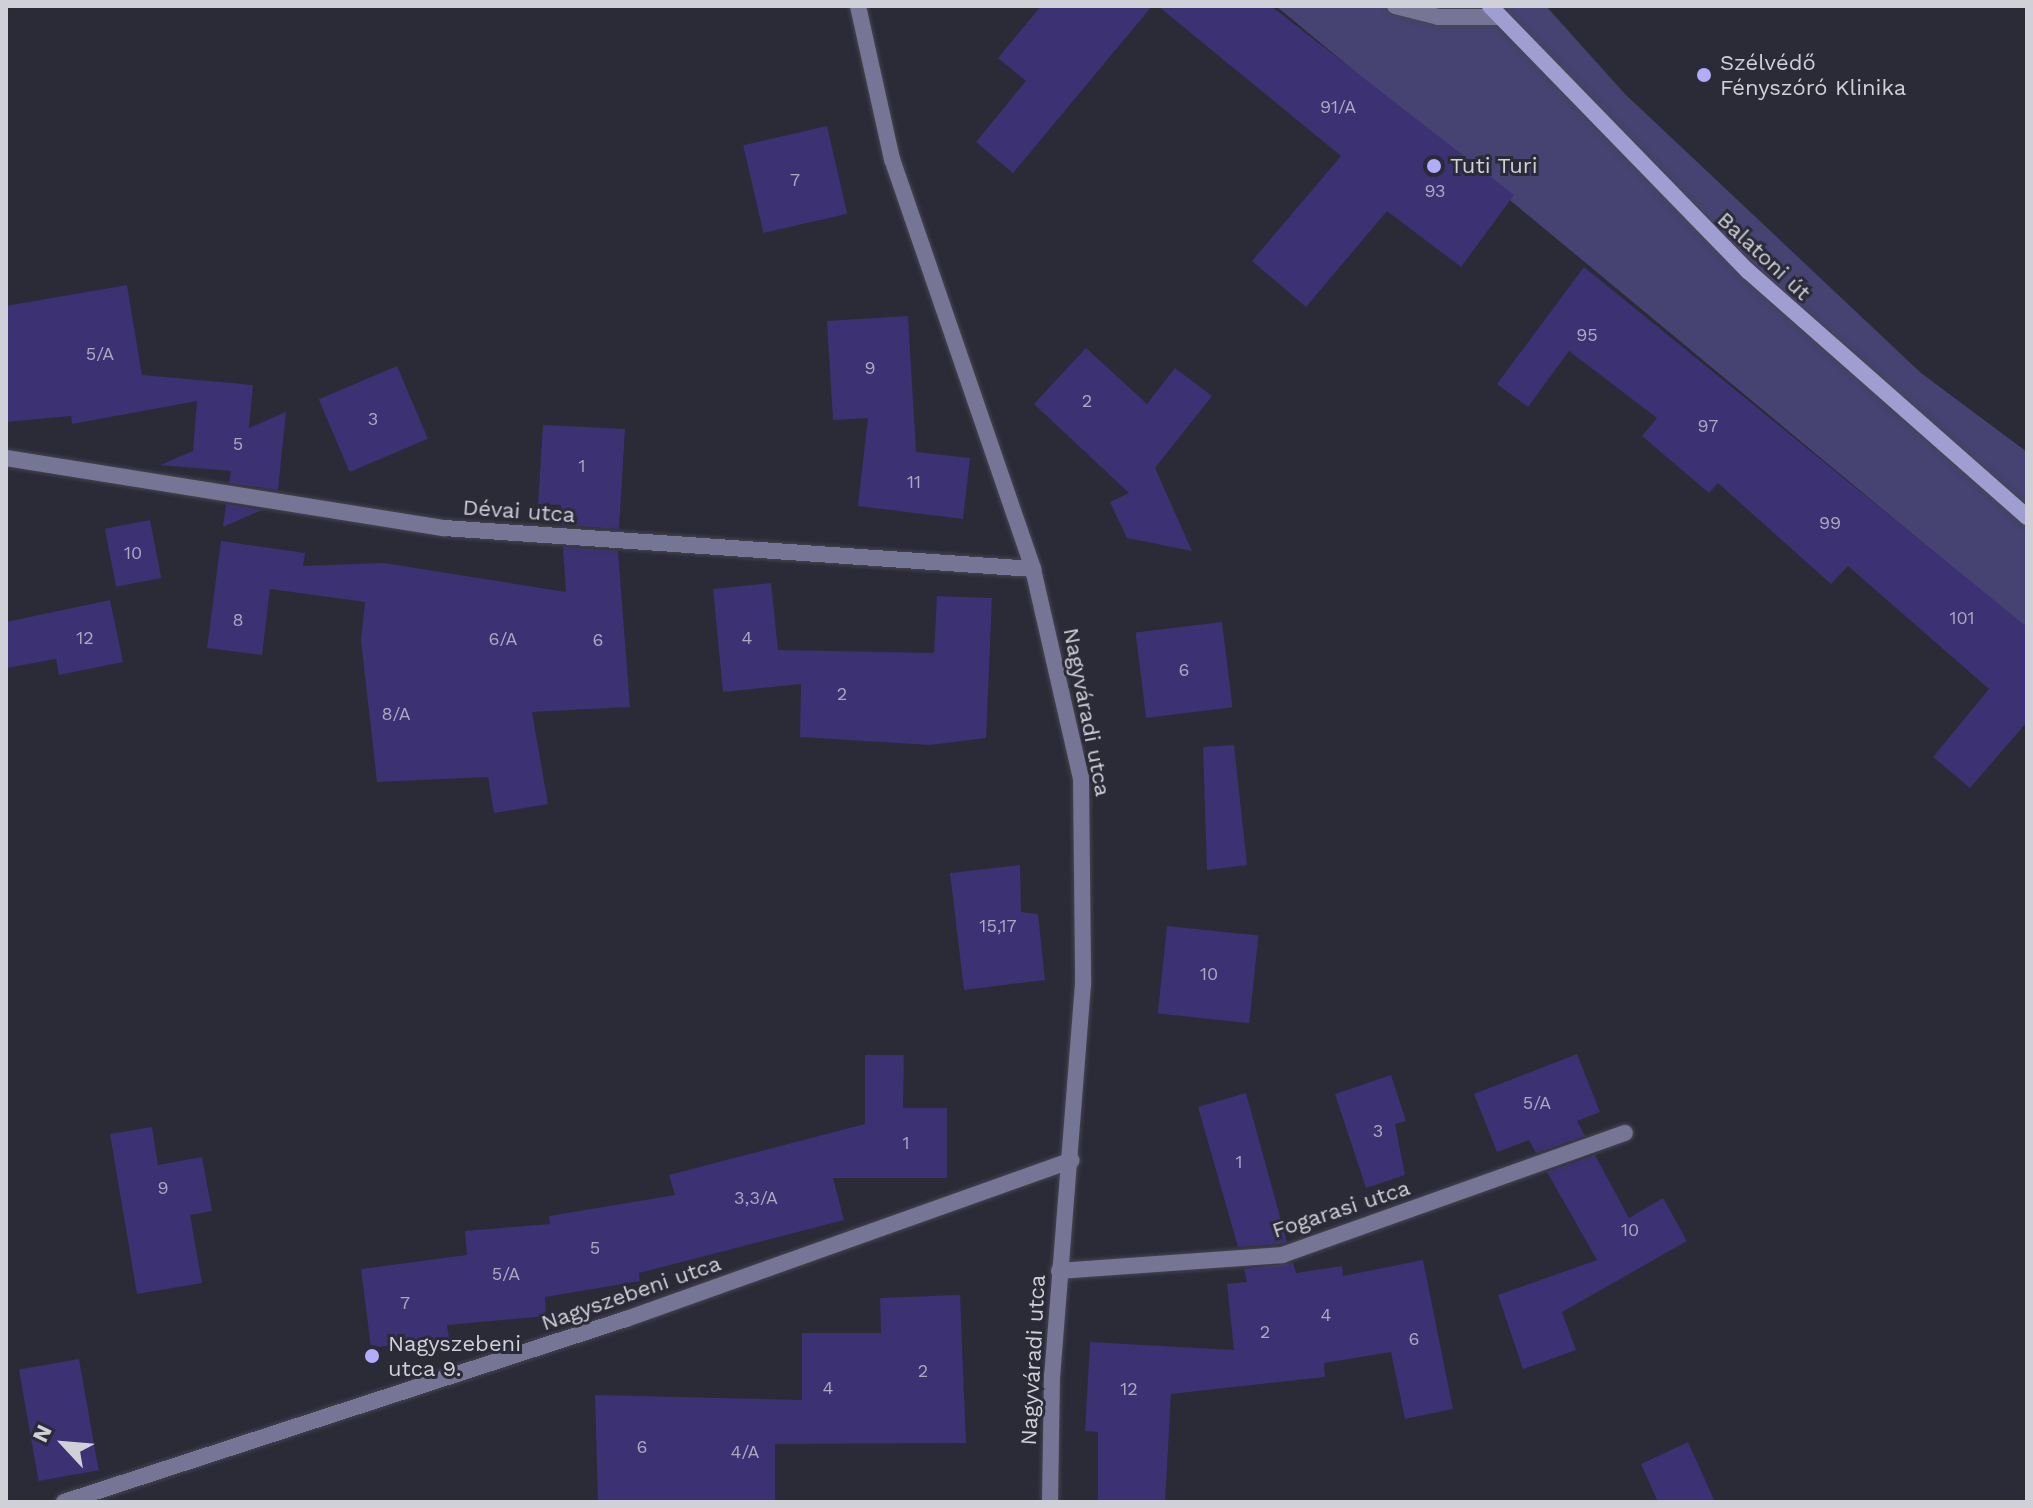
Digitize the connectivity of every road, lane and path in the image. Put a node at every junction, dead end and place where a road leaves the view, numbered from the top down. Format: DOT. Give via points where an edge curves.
graph roads {
  1 [pos="858,6"];
  2 [pos="1395,6"];
  3 [pos="1495,11"];
  4 [pos="6,458"];
  5 [pos="2027,517"];
  6 [pos="1033,569"];
  7 [pos="1625,1133"];
  8 [pos="1072,1160"];
  9 [pos="1059,1271"];
  10 [pos="64,1502"];
  11 [pos="1050,1502"];
  1 -- 6 [label="street, Nagyváradi utca" via="892,159"];
  2 -- 3 [label="street" via="1438,17"];
  3 -- 5 [label="main road, Balatoni út" via="1737,261"];
  4 -- 6 [label="street, Dévai utca" via="444,528"];
  6 -- 8 [label="street, Nagyváradi utca" via="1070,718 1087,862"];
  7 -- 9 [label="street, Fogarasi utca" via="1282,1255"];
  8 -- 9 [label="street, Nagyváradi utca"];
  8 -- 10 [label="street, Nagyszebeni utca" via="626,1319"];
  9 -- 11 [label="street, Nagyváradi utca"];
}
